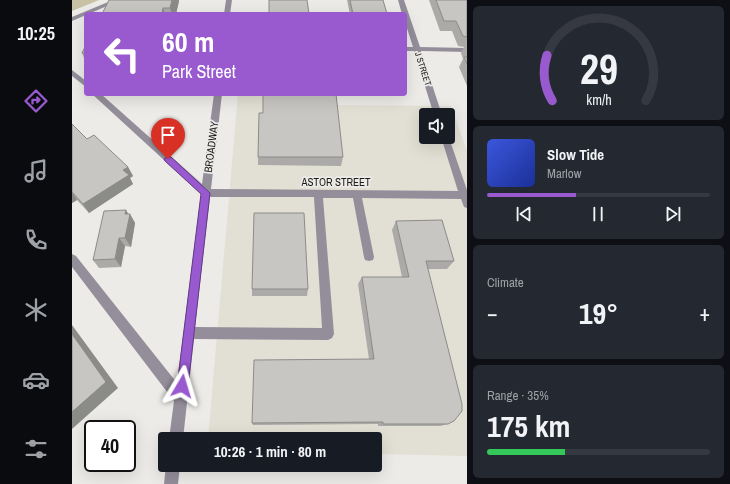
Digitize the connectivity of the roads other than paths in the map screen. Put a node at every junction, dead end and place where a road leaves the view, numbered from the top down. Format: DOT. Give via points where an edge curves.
graph roads {
  1 [pos="118,0"];
  2 [pos="228,0"];
  3 [pos="401,0"];
  4 [pos="89,12"];
  5 [pos="227,12"];
  6 [pos="405,12"];
  7 [pos="84,14"];
  8 [pos="72,19"];
  9 [pos="407,19"];
  10 [pos="407,49"];
  11 [pos="417,50"];
  12 [pos="467,50"];
  13 [pos="72,72"];
  14 [pos="84,83"];
  15 [pos="98,96"];
  16 [pos="218,96"];
  17 [pos="436,108"];
  18 [pos="447,144"];
  19 [pos="206,193"];
  20 [pos="318,194"];
  21 [pos="357,194"];
  22 [pos="466,198"];
  23 [pos="369,257"];
  24 [pos="72,259"];
  25 [pos="189,333"];
  26 [pos="181,399"];
  27 [pos="177,432"];
  28 [pos="172,472"];
  29 [pos="171,484"];
  1 -- 4 [label="street"];
  2 -- 5 [label="street"];
  3 -- 6 [label="street, J STREET"];
  7 -- 8 [label="street"];
  9 -- 11 [label="street, J STREET"];
  10 -- 11 [label="street"];
  11 -- 12 [label="street"];
  11 -- 17 [label="street, J STREET"];
  13 -- 14 [label="street"];
  15 -- 19 [label="street"];
  16 -- 19 [label="street, BROADWAY"];
  18 -- 22 [label="street"];
  19 -- 20 [label="street, ASTOR STREET"];
  19 -- 25 [label="street, BROADWAY"];
  20 -- 21 [label="street, ASTOR STREET"];
  20 -- 25 [label="street" via="328,334"];
  21 -- 22 [label="street, ASTOR STREET"];
  21 -- 23 [label="street"];
  24 -- 26 [label="street"];
  25 -- 26 [label="street, BROADWAY"];
  26 -- 27 [label="street, BROADWAY"];
  28 -- 29 [label="street"];
}
